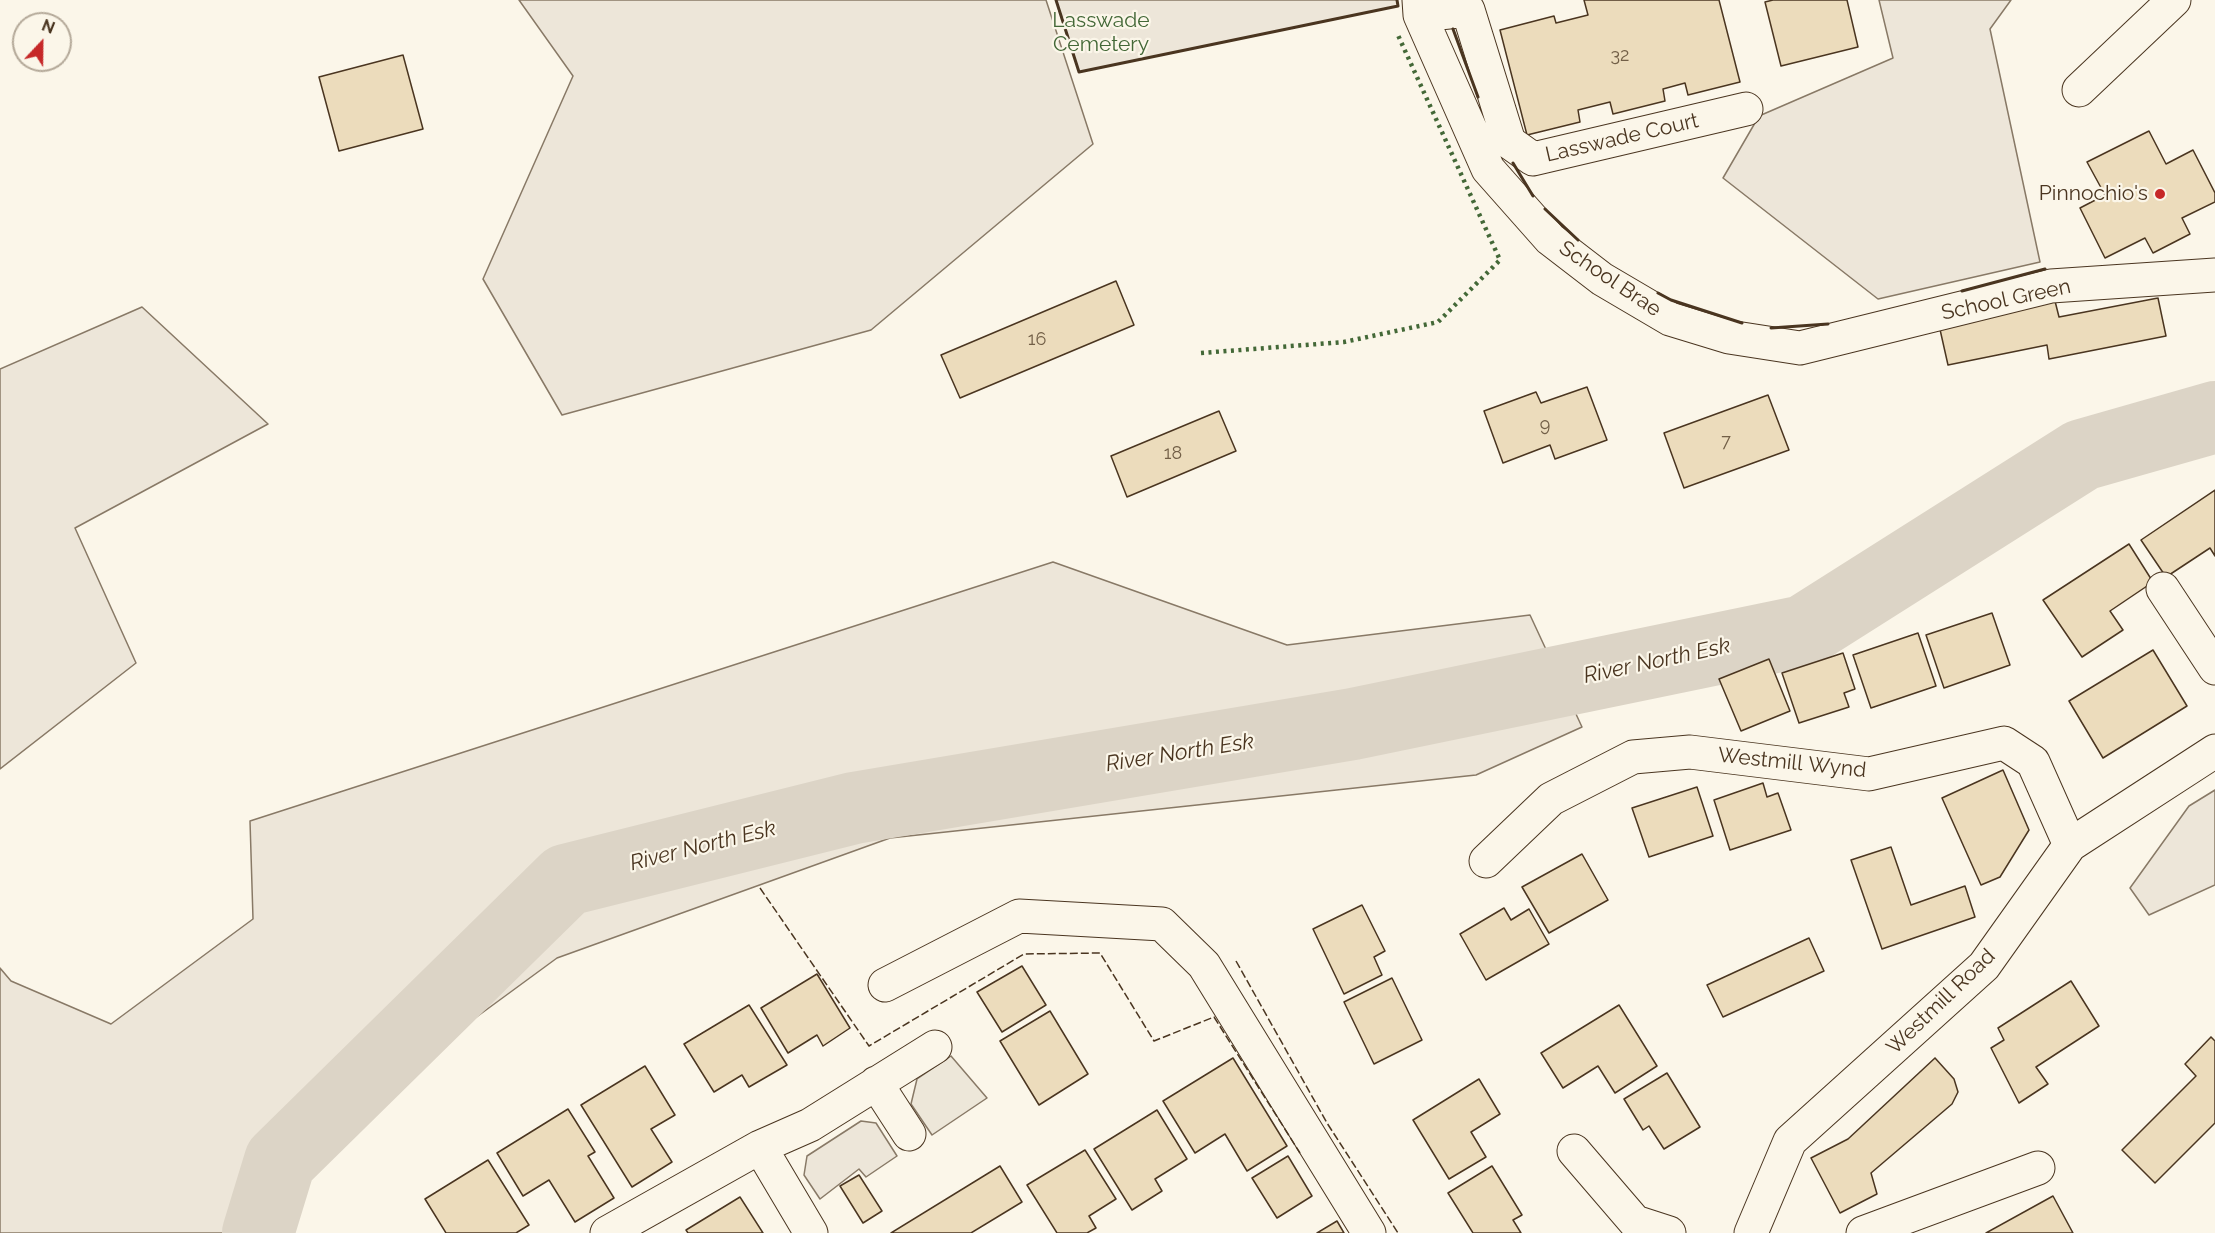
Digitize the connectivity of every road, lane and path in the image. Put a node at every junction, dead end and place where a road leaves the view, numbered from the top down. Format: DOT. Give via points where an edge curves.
graph roads {
  1 [pos="2174,0"];
  2 [pos="1420,8"];
  3 [pos="2079,90"];
  4 [pos="1746,109"];
  5 [pos="2215,276"];
  6 [pos="1800,348"];
  7 [pos="2163,589"];
  8 [pos="2215,668"];
  9 [pos="2215,751"];
  10 [pos="2070,845"];
  11 [pos="1486,861"];
  12 [pos="885,985"];
  13 [pos="935,1047"];
  14 [pos="876,1083"];
  15 [pos="909,1134"];
  16 [pos="760,1147"];
  17 [pos="1574,1151"];
  18 [pos="2038,1168"];
  19 [pos="1629,1228"];
  20 [pos="608,1233"];
  21 [pos="811,1233"];
  22 [pos="1369,1233"];
  23 [pos="1669,1233"];
  24 [pos="1752,1233"];
  25 [pos="1863,1233"];
  1 -- 3 [label="street"];
  2 -- 4 [label="street, Lasswade Court" via="1468,10 1509,142 1533,159"];
  2 -- 6 [label="street, School Brae" via="1488,169 1550,239 1602,279 1670,319 1729,337"];
  5 -- 6 [label="street, School Green" via="2050,286"];
  7 -- 8 [label="street"];
  9 -- 10 [label="street, Westmill Road"];
  10 -- 11 [label="street, Westmill Wynd" via="2033,762 2004,743 1869,774 1690,752 1633,757 1551,799"];
  10 -- 24 [label="street, Westmill Road" via="1984,966 1790,1141"];
  12 -- 22 [label="street" via="1019,916 1162,924 1204,964"];
  13 -- 14 [label="street"];
  14 -- 15 [label="street"];
  14 -- 16 [label="street" via="810,1125"];
  16 -- 20 [label="street"];
  16 -- 21 [label="street"];
  17 -- 19 [label="street"];
  18 -- 25 [label="street"];
  19 -- 23 [label="street"];
}
